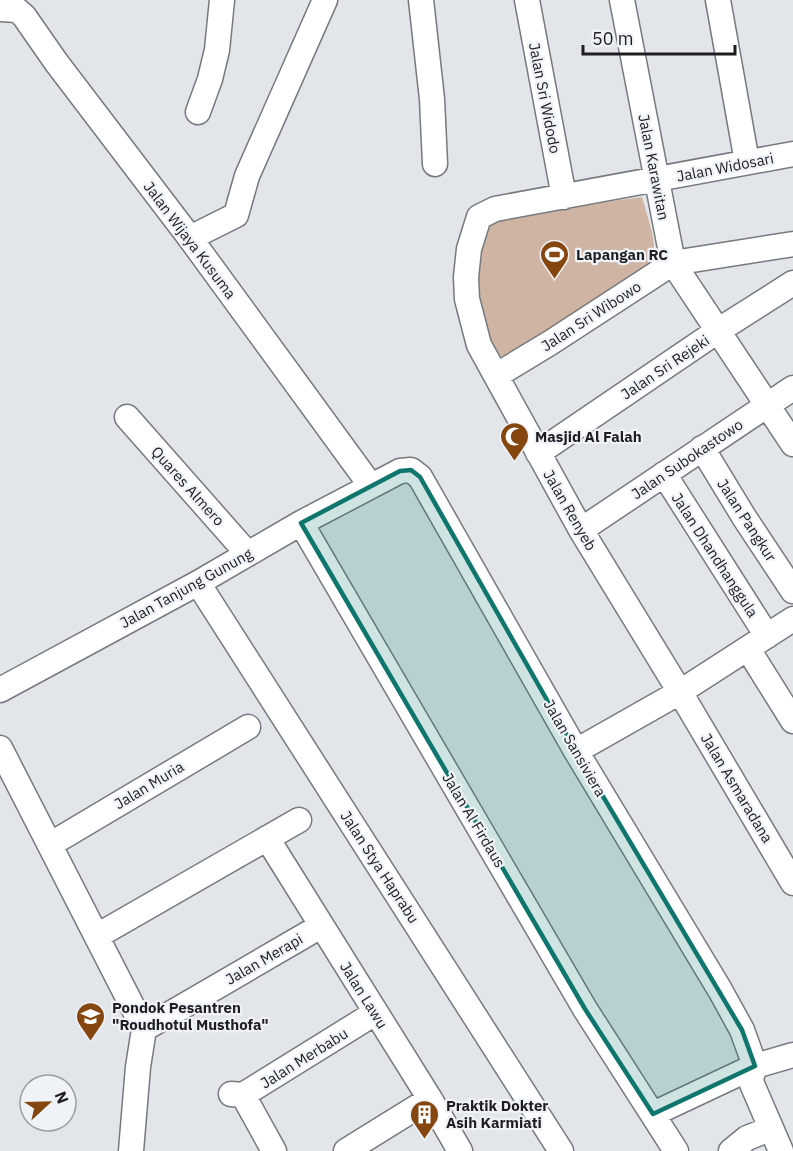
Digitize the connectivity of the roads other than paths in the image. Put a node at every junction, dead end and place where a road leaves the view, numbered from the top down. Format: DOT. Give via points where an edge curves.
graph roads {
  1 [pos="222,0"];
  2 [pos="325,0"];
  3 [pos="422,0"];
  4 [pos="527,0"];
  5 [pos="622,0"];
  6 [pos="718,0"];
  7 [pos="0,9"];
  8 [pos="198,112"];
  9 [pos="793,154"];
  10 [pos="747,162"];
  11 [pos="435,164"];
  12 [pos="656,180"];
  13 [pos="564,196"];
  14 [pos="190,238"];
  15 [pos="793,244"];
  16 [pos="673,263"];
  17 [pos="793,283"];
  18 [pos="719,330"];
  19 [pos="497,375"];
  20 [pos="793,388"];
  21 [pos="768,405"];
  22 [pos="127,417"];
  23 [pos="793,444"];
  24 [pos="702,448"];
  25 [pos="538,453"];
  26 [pos="664,474"];
  27 [pos="371,486"];
  28 [pos="301,523"];
  29 [pos="581,530"];
  30 [pos="248,554"];
  31 [pos="198,583"];
  32 [pos="793,591"];
  33 [pos="793,620"];
  34 [pos="757,642"];
  35 [pos="0,690"];
  36 [pos="680,692"];
  37 [pos="793,721"];
  38 [pos="248,727"];
  39 [pos="0,748"];
  40 [pos="576,751"];
  41 [pos="299,820"];
  42 [pos="267,838"];
  43 [pos="51,844"];
  44 [pos="793,883"];
  45 [pos="321,926"];
  46 [pos="97,936"];
  47 [pos="375,1013"];
  48 [pos="144,1029"];
  49 [pos="793,1055"];
  50 [pos="755,1066"];
  51 [pos="430,1099"];
  52 [pos="653,1114"];
  53 [pos="770,1129"];
  54 [pos="131,1151"];
  55 [pos="274,1151"];
  56 [pos="346,1151"];
  57 [pos="460,1151"];
  58 [pos="561,1151"];
  59 [pos="676,1151"];
  60 [pos="731,1151"];
  61 [pos="780,1151"];
  1 -- 8 [label="street" via="217,50"];
  2 -- 14 [label="street" via="247,176 236,215"];
  3 -- 11 [label="street"];
  4 -- 13 [label="street, Jalan Sri Widodo"];
  5 -- 12 [label="street, Jalan Karawitan"];
  6 -- 10 [label="street"];
  7 -- 14 [label="street, Jalan Wijaya Kusuma" via="17,10 24,15"];
  9 -- 10 [label="street, Jalan Widosari"];
  10 -- 12 [label="street, Jalan Widosari"];
  12 -- 13 [label="street, Jalan Renyeb"];
  12 -- 16 [label="street, Jalan Karawitan"];
  13 -- 19 [label="street, Jalan Renyeb" via="495,209 479,217 474,230 466,277 467,299 479,345"];
  14 -- 27 [label="street, Jalan Wijaya Kusuma"];
  15 -- 16 [label="street, Jalan Sri Wibowo"];
  16 -- 18 [label="street, Jalan Karawitan"];
  16 -- 19 [label="street, Jalan Sri Wibowo"];
  17 -- 18 [label="street, Jalan Sri Rejeki"];
  18 -- 21 [label="street, Jalan Karawitan"];
  18 -- 25 [label="street, Jalan Sri Rejeki"];
  19 -- 25 [label="street, Jalan Renyeb"];
  20 -- 21 [label="street, Jalan Subokastowo"];
  21 -- 23 [label="street, Jalan Karawitan"];
  21 -- 24 [label="street, Jalan Subokastowo"];
  22 -- 30 [label="street, Quares Almero"];
  24 -- 26 [label="street, Jalan Subokastowo"];
  24 -- 32 [label="street, Jalan Pangkur"];
  25 -- 29 [label="street, Jalan Renyeb"];
  26 -- 29 [label="street, Jalan Subokastowo"];
  26 -- 34 [label="street, Jalan Dhandhanggula"];
  27 -- 28 [label="street, Jalan Tanjung Gunung"];
  27 -- 40 [label="street, Jalan Sansiviera" via="400,471 411,470 420,477"];
  28 -- 30 [label="street, Jalan Tanjung Gunung"];
  28 -- 52 [label="street, Jalan Al Firdaus" via="585,1009"];
  29 -- 36 [label="street, Jalan Renyeb"];
  30 -- 31 [label="street, Jalan Tanjung Gunung"];
  31 -- 35 [label="street, Jalan Tanjung Gunung"];
  31 -- 58 [label="street, Jalan Stya Haprabu"];
  33 -- 34 [label="street"];
  34 -- 36 [label="street"];
  34 -- 37 [label="street, Jalan Dhandhanggula"];
  36 -- 40 [label="street"];
  36 -- 44 [label="street, Jalan Asmaradana"];
  38 -- 43 [label="street, Jalan Muria"];
  39 -- 43 [label="street"];
  40 -- 50 [label="street, Jalan Sansiviera" via="720,990 742,1030"];
  41 -- 42 [label="street"];
  42 -- 45 [label="street, Jalan Lawu"];
  42 -- 46 [label="street"];
  43 -- 46 [label="street"];
  45 -- 47 [label="street, Jalan Lawu"];
  45 -- 48 [label="street, Jalan Merapi"];
  46 -- 48 [label="street"];
  47 -- 51 [label="street, Jalan Lawu"];
  47 -- 55 [label="street, Jalan Merbabu" via="237,1095"];
  48 -- 54 [label="street"];
  49 -- 50 [label="street"];
  50 -- 52 [label="street"];
  50 -- 53 [label="street, Jalan Sansiviera" via="751,1079"];
  51 -- 56 [label="street"];
  51 -- 57 [label="street, Jalan Lawu"];
  52 -- 59 [label="street, Jalan Al Firdaus"];
  53 -- 60 [label="street" via="747,1138"];
  53 -- 61 [label="street, Jalan Sansiviera"];
}
